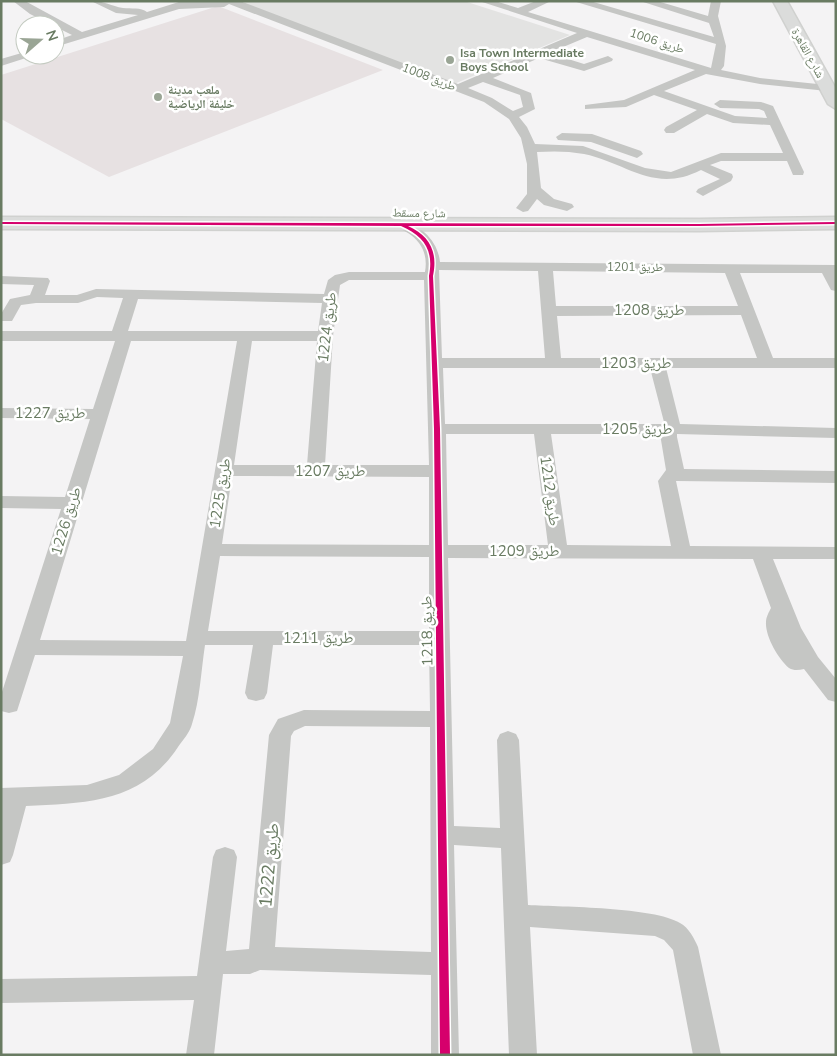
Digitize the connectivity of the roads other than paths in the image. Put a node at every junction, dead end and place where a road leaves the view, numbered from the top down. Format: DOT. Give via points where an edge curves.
graph roads {
  1 [pos="19,1"];
  2 [pos="96,1"];
  3 [pos="192,1"];
  4 [pos="484,1"];
  5 [pos="546,1"];
  6 [pos="578,1"];
  7 [pos="641,1"];
  8 [pos="645,1"];
  9 [pos="716,1"];
  10 [pos="780,1"];
  11 [pos="229,3"];
  12 [pos="175,4"];
  13 [pos="34,12"];
  14 [pos="518,12"];
  15 [pos="616,12"];
  16 [pos="37,15"];
  17 [pos="120,15"];
  18 [pos="268,17"];
  19 [pos="714,21"];
  20 [pos="587,33"];
  21 [pos="67,35"];
  22 [pos="720,42"];
  23 [pos="15,51"];
  24 [pos="539,54"];
  25 [pos="1,56"];
  26 [pos="15,58"];
  27 [pos="608,60"];
  28 [pos="717,60"];
  29 [pos="1,63"];
  30 [pos="704,70"];
  31 [pos="483,78"];
  32 [pos="459,88"];
  33 [pos="653,91"];
  34 [pos="832,95"];
  35 [pos="720,104"];
  36 [pos="589,107"];
  37 [pos="706,110"];
  38 [pos="514,115"];
  39 [pos="776,122"];
  40 [pos="670,130"];
  41 [pos="548,137"];
  42 [pos="614,146"];
  43 [pos="530,148"];
  44 [pos="598,154"];
  45 [pos="637,154"];
  46 [pos="791,157"];
  47 [pos="700,165"];
  48 [pos="798,172"];
  49 [pos="534,189"];
  50 [pos="703,192"];
  51 [pos="566,207"];
  52 [pos="1,208"];
  53 [pos="523,208"];
  54 [pos="836,208"];
  55 [pos="1,223"];
  56 [pos="836,223"];
  57 [pos="401,224"];
  58 [pos="450,225"];
  59 [pos="432,263"];
  60 [pos="545,267"];
  61 [pos="731,268"];
  62 [pos="831,269"];
  63 [pos="1,280"];
  64 [pos="42,281"];
  65 [pos="836,287"];
  66 [pos="132,294"];
  67 [pos="38,298"];
  68 [pos="329,299"];
  69 [pos="550,310"];
  70 [pos="748,310"];
  71 [pos="7,318"];
  72 [pos="1,336"];
  73 [pos="325,336"];
  74 [pos="121,337"];
  75 [pos="245,337"];
  76 [pos="657,362"];
  77 [pos="553,363"];
  78 [pos="766,363"];
  79 [pos="836,363"];
  80 [pos="435,364"];
  81 [pos="1,413"];
  82 [pos="100,414"];
  83 [pos="437,428"];
  84 [pos="670,429"];
  85 [pos="542,430"];
  86 [pos="836,433"];
  87 [pos="224,470"];
  88 [pos="316,470"];
  89 [pos="436,471"];
  90 [pos="674,474"];
  91 [pos="836,476"];
  92 [pos="1,502"];
  93 [pos="72,503"];
  94 [pos="212,550"];
  95 [pos="438,551"];
  96 [pos="558,552"];
  97 [pos="682,552"];
  98 [pos="762,553"];
  99 [pos="836,553"];
  100 [pos="781,608"];
  101 [pos="264,638"];
  102 [pos="441,638"];
  103 [pos="194,643"];
  104 [pos="27,647"];
  105 [pos="256,693"];
  106 [pos="836,694"];
  107 [pos="9,704"];
  108 [pos="836,710"];
  109 [pos="441,719"];
  110 [pos="508,740"];
  111 [pos="9,797"];
  112 [pos="442,836"];
  113 [pos="512,838"];
  114 [pos="1,855"];
  115 [pos="225,857"];
  116 [pos="516,915"];
  117 [pos="259,958"];
  118 [pos="443,964"];
  119 [pos="210,975"];
  120 [pos="1,991"];
  121 [pos="200,1055"];
  122 [pos="445,1055"];
  123 [pos="522,1055"];
  124 [pos="707,1055"];
  1 -- 13 [label="street"];
  2 -- 17 [label="street"];
  3 -- 12 [label="street"];
  4 -- 14 [label="street, طريق 1006"];
  5 -- 14 [label="street"];
  6 -- 15 [label="street"];
  7 -- 15 [label="street"];
  8 -- 19 [label="street"];
  9 -- 19 [label="street" via="712,11"];
  10 -- 34 [label="street, شارع القاهرة"];
  11 -- 12 [label="street, طريق 1008"];
  11 -- 18 [label="street, طريق 1008"];
  11 -- 18 [label="street, طريق 1008"];
  12 -- 17 [label="street"];
  12 -- 21 [label="street"];
  13 -- 16 [label="street"];
  13 -- 21 [label="street"];
  14 -- 20 [label="street, طريق 1006"];
  15 -- 22 [label="street"];
  17 -- 21 [label="street"];
  18 -- 32 [label="street, طريق 1008"];
  19 -- 22 [label="street"];
  20 -- 24 [label="street"];
  20 -- 30 [label="street, طريق 1006"];
  22 -- 28 [label="street"];
  23 -- 25 [label="street"];
  24 -- 27 [label="street" via="584,68"];
  24 -- 31 [label="street"];
  26 -- 29 [label="street"];
  28 -- 30 [label="street"];
  28 -- 30 [label="street" via="718,66"];
  30 -- 33 [label="street"];
  30 -- 34 [label="street, طريق 1006"];
  31 -- 32 [label="street"];
  31 -- 38 [label="street" via="525,93 529,109"];
  32 -- 38 [label="street, طريق 1008"];
  33 -- 36 [label="street" via="620,105"];
  33 -- 37 [label="street"];
  35 -- 39 [label="street" via="764,107 769,109"];
  37 -- 39 [label="street" via="738,120"];
  37 -- 40 [label="street"];
  38 -- 43 [label="street" via="523,126"];
  39 -- 46 [label="street"];
  41 -- 42 [label="street" via="589,138"];
  42 -- 44 [label="street"];
  42 -- 45 [label="street"];
  43 -- 44 [label="street" via="574,148"];
  43 -- 49 [label="street"];
  44 -- 47 [label="street" via="663,176 679,175"];
  46 -- 47 [label="street" via="726,157"];
  46 -- 48 [label="street"];
  47 -- 50 [label="street" via="727,177"];
  49 -- 51 [label="street" via="549,202"];
  49 -- 53 [label="street" via="532,199"];
  51 -- 53 [label="street, شارع مسقط"];
  51 -- 54 [label="street, شارع مسقط"];
  52 -- 53 [label="street, شارع مسقط"];
  55 -- 57 [label="street, شارع مسقط"];
  56 -- 58 [label="street, شارع مسقط"];
  57 -- 58 [label="street, شارع مسقط"];
  57 -- 59 [label="street" via="421,234"];
  58 -- 59 [label="street" via="436,234"];
  59 -- 60 [label="street, طريق 1201"];
  59 -- 68 [label="street, طريق 1224" via="344,277 333,283"];
  59 -- 80 [label="street, طريق 1218"];
  60 -- 61 [label="street, طريق 1201"];
  60 -- 69 [label="street"];
  61 -- 62 [label="street, طريق 1201"];
  61 -- 70 [label="street"];
  62 -- 65 [label="street"];
  63 -- 64 [label="street"];
  64 -- 67 [label="street"];
  66 -- 67 [label="street" via="96,293 78,299"];
  66 -- 68 [label="street"];
  66 -- 74 [label="street, طريق 1226"];
  67 -- 71 [label="street" via="15,302"];
  68 -- 73 [label="street, طريق 1224"];
  69 -- 70 [label="street, طريق 1208"];
  69 -- 77 [label="street"];
  70 -- 78 [label="street"];
  72 -- 74 [label="street"];
  73 -- 75 [label="street"];
  73 -- 88 [label="street, طريق 1224"];
  74 -- 75 [label="street"];
  74 -- 82 [label="street, طريق 1226"];
  75 -- 87 [label="street, طريق 1225"];
  76 -- 77 [label="street, طريق 1203"];
  76 -- 78 [label="street, طريق 1203"];
  76 -- 84 [label="street" via="672,422"];
  77 -- 80 [label="street, طريق 1203"];
  78 -- 79 [label="street, طريق 1203"];
  80 -- 83 [label="street, طريق 1218"];
  81 -- 82 [label="street, طريق 1227"];
  82 -- 93 [label="street, طريق 1226"];
  83 -- 85 [label="street, طريق 1205"];
  83 -- 89 [label="street, طريق 1218"];
  84 -- 85 [label="street, طريق 1205"];
  84 -- 86 [label="street, طريق 1205"];
  84 -- 90 [label="street" via="668,437"];
  85 -- 96 [label="street, طريق 1212"];
  87 -- 88 [label="street, طريق 1207"];
  87 -- 94 [label="street, طريق 1225"];
  88 -- 89 [label="street, طريق 1207"];
  89 -- 95 [label="street, طريق 1218"];
  90 -- 91 [label="street"];
  90 -- 97 [label="street" via="667,481"];
  92 -- 93 [label="street"];
  93 -- 104 [label="street, طريق 1226"];
  94 -- 95 [label="street, طريق 1209"];
  94 -- 103 [label="street, طريق 1225"];
  95 -- 96 [label="street, طريق 1209"];
  95 -- 102 [label="street, طريق 1218"];
  96 -- 97 [label="street, طريق 1209"];
  97 -- 98 [label="street, طريق 1209"];
  98 -- 99 [label="street, طريق 1209"];
  98 -- 100 [label="street"];
  100 -- 106 [label="street" via="802,652"];
  100 -- 108 [label="street" via="774,620 778,636"];
  101 -- 102 [label="street, طريق 1211"];
  101 -- 103 [label="street, طريق 1211"];
  101 -- 105 [label="street"];
  102 -- 109 [label="street, طريق 1218"];
  103 -- 104 [label="street"];
  103 -- 111 [label="street, طريق 1225" via="181,725 161,754 127,782 86,794"];
  104 -- 107 [label="street, طريق 1226"];
  109 -- 112 [label="street, طريق 1218"];
  109 -- 117 [label="street, طريق 1222" via="304,718 286,725 280,735"];
  110 -- 113 [label="street"];
  111 -- 114 [label="street"];
  112 -- 113 [label="street"];
  112 -- 118 [label="street, طريق 1218"];
  113 -- 116 [label="street"];
  115 -- 119 [label="street"];
  116 -- 123 [label="street"];
  116 -- 124 [label="street" via="655,925 671,930 685,947"];
  117 -- 118 [label="street"];
  117 -- 119 [label="street"];
  118 -- 122 [label="street, طريق 1218"];
  119 -- 120 [label="street"];
  119 -- 121 [label="street"];
}
